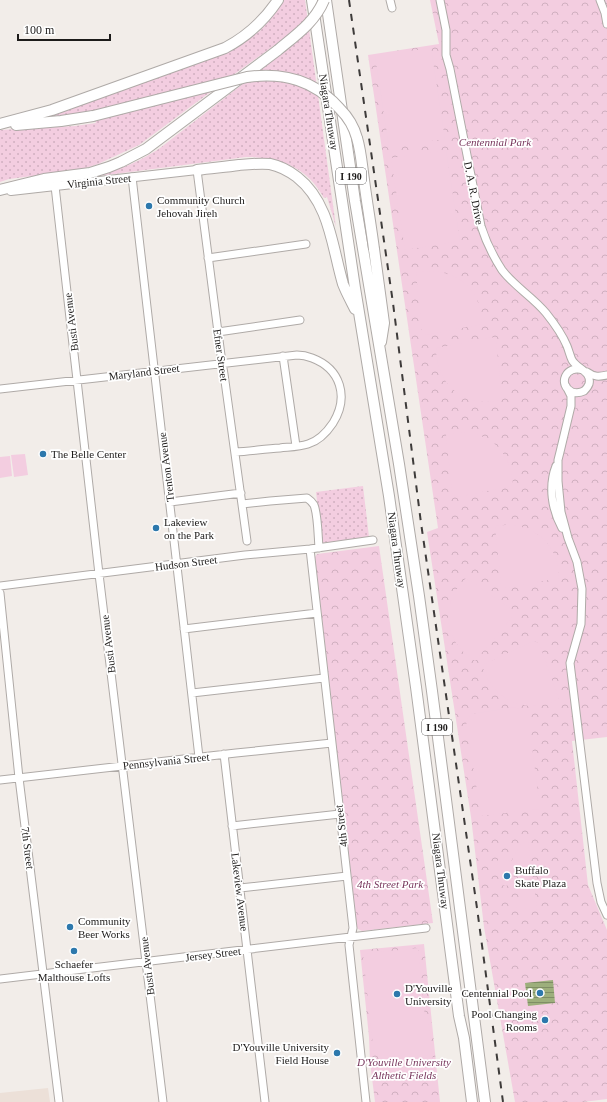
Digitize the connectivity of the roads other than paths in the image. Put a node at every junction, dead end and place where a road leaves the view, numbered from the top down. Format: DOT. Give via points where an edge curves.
graph roads {
  1 [pos="278,0"];
  2 [pos="312,0"];
  3 [pos="325,0"];
  4 [pos="390,0"];
  5 [pos="440,0"];
  6 [pos="600,0"];
  7 [pos="392,8"];
  8 [pos="607,24"];
  9 [pos="0,125"];
  10 [pos="197,170"];
  11 [pos="132,177"];
  12 [pos="55,186"];
  13 [pos="0,191"];
  14 [pos="306,244"];
  15 [pos="208,258"];
  16 [pos="300,320"];
  17 [pos="360,320"];
  18 [pos="218,332"];
  19 [pos="380,351"];
  20 [pos="285,356"];
  21 [pos="571,358"];
  22 [pos="222,363"];
  23 [pos="155,370"];
  24 [pos="584,370"];
  25 [pos="566,375"];
  26 [pos="607,375"];
  27 [pos="599,377"];
  28 [pos="78,380"];
  29 [pos="566,386"];
  30 [pos="0,389"];
  31 [pos="586,389"];
  32 [pos="571,406"];
  33 [pos="296,446"];
  34 [pos="235,452"];
  35 [pos="241,493"];
  36 [pos="170,502"];
  37 [pos="242,504"];
  38 [pos="373,540"];
  39 [pos="247,541"];
  40 [pos="319,548"];
  41 [pos="310,549"];
  42 [pos="176,564"];
  43 [pos="99,574"];
  44 [pos="0,586"];
  45 [pos="0,593"];
  46 [pos="317,613"];
  47 [pos="184,629"];
  48 [pos="324,678"];
  49 [pos="192,693"];
  50 [pos="332,743"];
  51 [pos="224,754"];
  52 [pos="199,757"];
  53 [pos="122,766"];
  54 [pos="19,778"];
  55 [pos="0,780"];
  56 [pos="340,814"];
  57 [pos="232,826"];
  58 [pos="347,876"];
  59 [pos="240,888"];
  60 [pos="607,915"];
  61 [pos="426,928"];
  62 [pos="350,938"];
  63 [pos="248,950"];
  64 [pos="146,962"];
  65 [pos="44,974"];
  66 [pos="0,979"];
  67 [pos="459,1016"];
  68 [pos="59,1102"];
  69 [pos="163,1102"];
  70 [pos="265,1102"];
  71 [pos="366,1102"];
  72 [pos="465,1102"];
  73 [pos="472,1102"];
  74 [pos="485,1102"];
  1 -- 9 [label="highway" via="258,25 225,48 52,110"];
  2 -- 17 [label="highway, Niagara Thruway / I 190"];
  3 -- 13 [label="highway, bridge" via="306,27 146,149 90,173 44,179"];
  3 -- 19 [label="highway, Niagara Thruway / I 190"];
  4 -- 7 [label="street"];
  5 -- 21 [label="street, D. A. R. Drive" via="446,30 446,56 486,243 503,271 554,322 563,336"];
  6 -- 8 [label="street"];
  9 -- 19 [label="highway, bridge" via="93,116 247,77 269,75 293,78 322,92 350,122 357,137 384,323"];
  10 -- 11 [label="main road, Virginia Street"];
  10 -- 15 [label="street, Efner Street"];
  10 -- 17 [label="highway" via="269,164 286,169 301,180 314,195 326,218 344,286"];
  11 -- 12 [label="main road, Virginia Street"];
  11 -- 23 [label="street, Trenton Avenue"];
  12 -- 13 [label="main road, Virginia Street"];
  12 -- 28 [label="street, Busti Avenue"];
  14 -- 15 [label="street"];
  15 -- 18 [label="street, Efner Street"];
  16 -- 18 [label="street"];
  17 -- 67 [label="highway, Niagara Thruway / I 190" via="389,496"];
  18 -- 22 [label="street, Efner Street"];
  19 -- 74 [label="highway, Niagara Thruway / I 190" via="419,596"];
  20 -- 22 [label="street, Maryland Street"];
  20 -- 33 [label="street"];
  20 -- 33 [label="street, Maryland Street" via="310,357 326,365 333,372 340,388 340,408 337,417 316,440"];
  21 -- 24 [label="street, D. A. R. Drive"];
  21 -- 25 [label="street"];
  22 -- 23 [label="street, Maryland Street"];
  22 -- 34 [label="street, Efner Street"];
  23 -- 28 [label="street, Maryland Street"];
  23 -- 36 [label="street, Trenton Avenue"];
  24 -- 25 [label="street" via="574,368"];
  24 -- 27 [label="street"];
  24 -- 31 [label="street" via="589,378"];
  25 -- 29 [label="street"];
  26 -- 27 [label="street"];
  27 -- 31 [label="street"];
  28 -- 30 [label="street, Maryland Street"];
  28 -- 43 [label="street, Busti Avenue"];
  29 -- 31 [label="street" via="574,393"];
  29 -- 32 [label="street" via="571,396"];
  31 -- 32 [label="street"];
  32 -- 60 [label="street" via="558,460 559,501 577,562 582,592 581,624 570,663 597,883"];
  33 -- 34 [label="street, Maryland Street"];
  34 -- 35 [label="street, Efner Street"];
  35 -- 36 [label="street"];
  35 -- 37 [label="street, Efner Street"];
  36 -- 42 [label="street, Trenton Avenue"];
  37 -- 39 [label="street, Efner Street"];
  37 -- 40 [label="street" via="307,498 314,505"];
  38 -- 40 [label="street, Hudson Street"];
  40 -- 41 [label="street, Hudson Street"];
  41 -- 42 [label="street, Hudson Street"];
  41 -- 46 [label="street, 4th Street"];
  42 -- 43 [label="street, Hudson Street"];
  42 -- 47 [label="street, Trenton Avenue"];
  43 -- 44 [label="street, Hudson Street"];
  43 -- 53 [label="street, Busti Avenue"];
  45 -- 54 [label="street, 7th Street"];
  46 -- 47 [label="street"];
  46 -- 48 [label="street, 4th Street"];
  47 -- 49 [label="street, Trenton Avenue"];
  48 -- 49 [label="street"];
  48 -- 50 [label="street, 4th Street"];
  49 -- 52 [label="street, Trenton Avenue"];
  50 -- 51 [label="street, Pennsylvania Street"];
  50 -- 56 [label="street, 4th Street"];
  51 -- 52 [label="street, Pennsylvania Street"];
  51 -- 57 [label="street, Lakeview Avenue"];
  52 -- 53 [label="street, Pennsylvania Street"];
  53 -- 54 [label="street, Pennsylvania Street"];
  53 -- 64 [label="street, Busti Avenue"];
  54 -- 55 [label="street, Pennsylvania Street"];
  54 -- 65 [label="street, 7th Street"];
  56 -- 57 [label="street"];
  56 -- 58 [label="street, 4th Street"];
  57 -- 59 [label="street, Lakeview Avenue"];
  58 -- 59 [label="street"];
  58 -- 62 [label="street, 4th Street" via="353,928"];
  59 -- 63 [label="street, Lakeview Avenue"];
  61 -- 62 [label="street, Jersey Street"];
  62 -- 63 [label="street, Jersey Street"];
  62 -- 71 [label="street, 4th Street"];
  63 -- 64 [label="street, Jersey Street"];
  63 -- 70 [label="street, Lakeview Avenue"];
  64 -- 65 [label="street, Jersey Street"];
  64 -- 69 [label="street, Busti Avenue"];
  65 -- 66 [label="street, Jersey Street"];
  65 -- 68 [label="street, 7th Street"];
  67 -- 72 [label="highway" via="457,1038"];
  67 -- 73 [label="highway, Niagara Thruway / I 190"];
}
